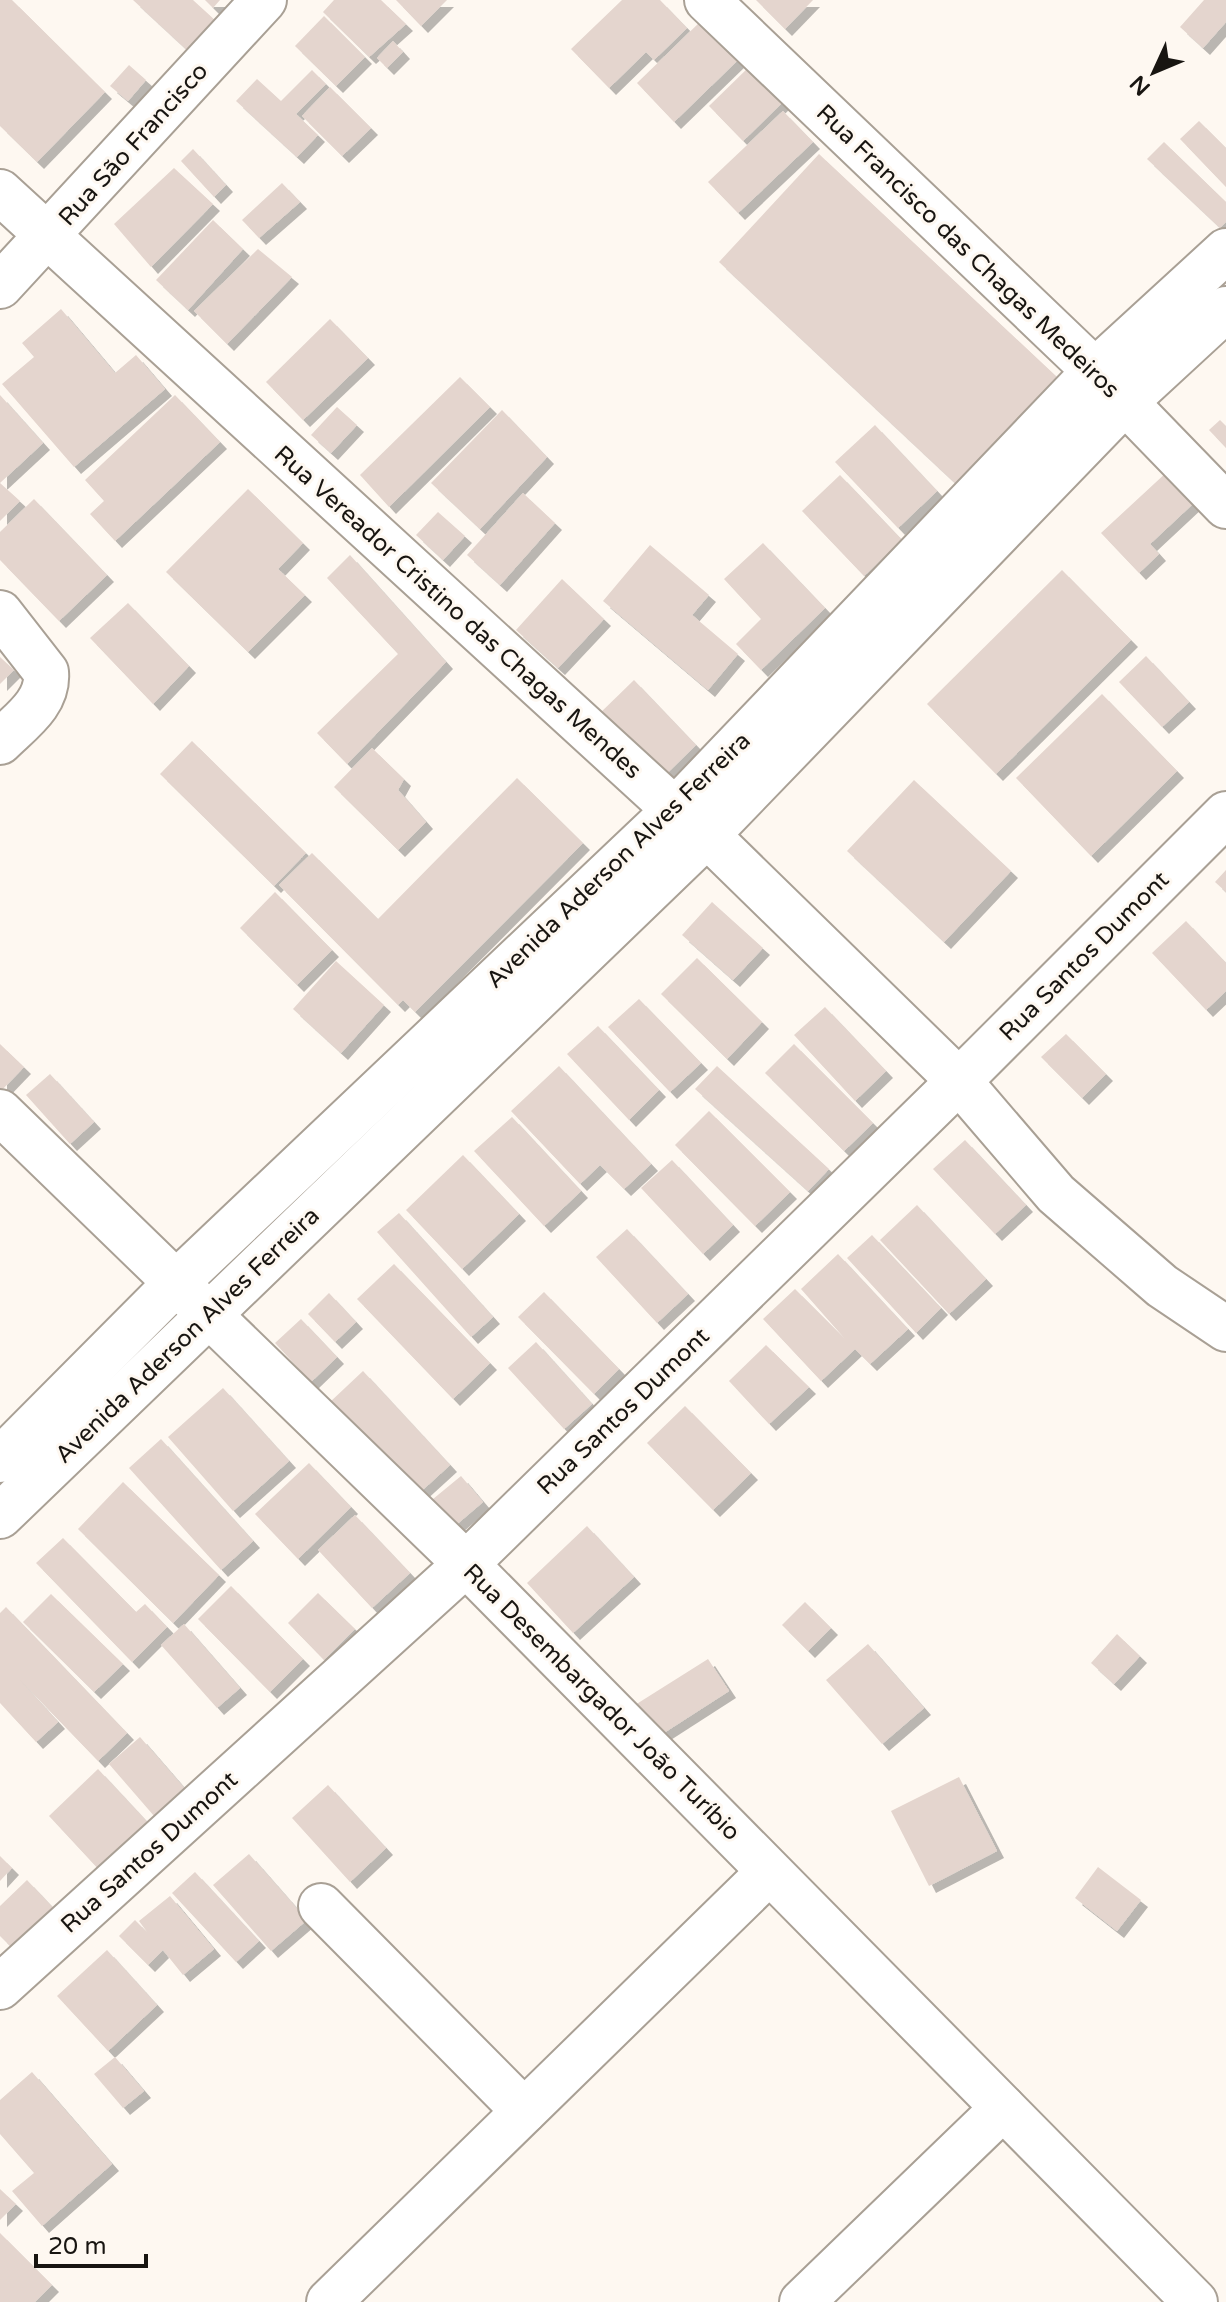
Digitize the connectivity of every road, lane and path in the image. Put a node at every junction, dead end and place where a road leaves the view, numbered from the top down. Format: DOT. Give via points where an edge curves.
graph roads {
  1 [pos="264,0"];
  2 [pos="707,0"];
  3 [pos="0,192"];
  4 [pos="48,237"];
  5 [pos="1226,251"];
  6 [pos="0,286"];
  7 [pos="1226,309"];
  8 [pos="1095,371"];
  9 [pos="1125,402"];
  10 [pos="1226,506"];
  11 [pos="0,613"];
  12 [pos="0,742"];
  13 [pos="1226,814"];
  14 [pos="691,823"];
  15 [pos="510,996"];
  16 [pos="959,1081"];
  17 [pos="0,1112"];
  18 [pos="177,1282"];
  19 [pos="209,1314"];
  20 [pos="1226,1329"];
  21 [pos="0,1460"];
  22 [pos="0,1516"];
  23 [pos="466,1564"];
  24 [pos="769,1872"];
  25 [pos="321,1906"];
  26 [pos="0,1987"];
  27 [pos="1003,2108"];
  28 [pos="524,2111"];
  29 [pos="329,2302"];
  30 [pos="802,2302"];
  31 [pos="1195,2302"];
  1 -- 4 [label="street, Rua São Francisco"];
  2 -- 8 [label="street, Rua Francisco das Chagas Medeiros"];
  3 -- 4 [label="street, Rua Vereador Cristino das Chagas Mendes"];
  4 -- 6 [label="street, Rua São Francisco"];
  4 -- 14 [label="street, Rua Vereador Cristino das Chagas Mendes"];
  5 -- 8 [label="street, Avenida Aderson Alves Ferreira"];
  7 -- 9 [label="street, Avenida Aderson Alves Ferreira"];
  8 -- 9 [label="street, Rua Francisco das Chagas Medeiros"];
  8 -- 14 [label="street, Avenida Aderson Alves Ferreira"];
  9 -- 10 [label="street, Rua Francisco das Chagas Medeiros"];
  9 -- 14 [label="street, Avenida Aderson Alves Ferreira"];
  11 -- 12 [label="street" via="46,672 47,683 44,696"];
  13 -- 16 [label="street, Rua Santos Dumont"];
  14 -- 15 [label="street, Avenida Aderson Alves Ferreira"];
  14 -- 16 [label="street, Rua Vereador Cristino das Chagas Mendes"];
  15 -- 18 [label="street, Avenida Aderson Alves Ferreira"];
  15 -- 19 [label="street, Avenida Aderson Alves Ferreira"];
  16 -- 20 [label="street, Rua Vereador Cristino das Chagas Mendes" via="1056,1194 1162,1286"];
  16 -- 23 [label="street, Rua Santos Dumont"];
  17 -- 18 [label="street, Rua Desembargador João Turíbio"];
  18 -- 19 [label="street, Rua Desembargador João Turíbio"];
  18 -- 21 [label="street, Avenida Aderson Alves Ferreira"];
  19 -- 22 [label="street, Avenida Aderson Alves Ferreira"];
  19 -- 23 [label="street, Rua Desembargador João Turíbio"];
  23 -- 24 [label="street, Rua Desembargador João Turíbio"];
  23 -- 26 [label="street, Rua Santos Dumont"];
  24 -- 27 [label="street, Rua Desembargador João Turíbio"];
  24 -- 28 [label="street"];
  25 -- 28 [label="street"];
  27 -- 30 [label="street"];
  27 -- 31 [label="street, Rua Desembargador João Turíbio"];
  28 -- 29 [label="street"];
}
